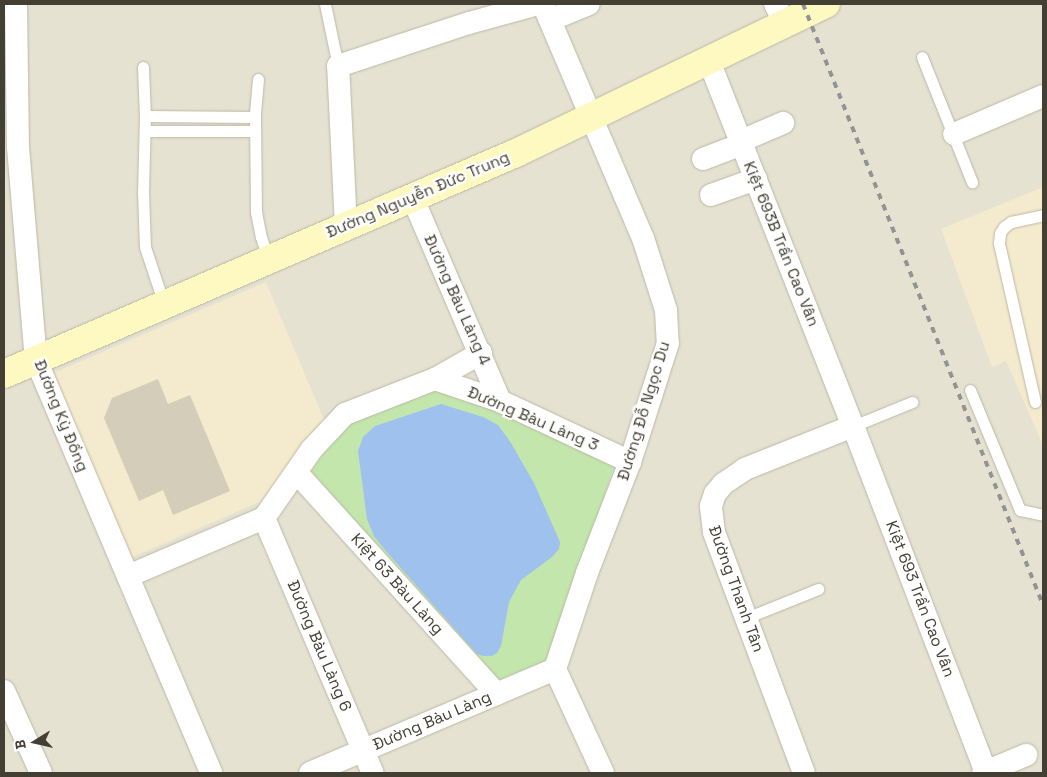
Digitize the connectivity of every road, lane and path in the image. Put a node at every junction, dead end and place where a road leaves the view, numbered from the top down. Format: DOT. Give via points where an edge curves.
graph roads {
  1 [pos="16,4"];
  2 [pos="325,4"];
  3 [pos="589,4"];
  4 [pos="826,4"];
  5 [pos="544,9"];
  6 [pos="780,14"];
  7 [pos="922,57"];
  8 [pos="709,62"];
  9 [pos="338,66"];
  10 [pos="143,67"];
  11 [pos="258,79"];
  12 [pos="1043,96"];
  13 [pos="145,116"];
  14 [pos="255,117"];
  15 [pos="592,117"];
  16 [pos="783,123"];
  17 [pos="145,130"];
  18 [pos="255,131"];
  19 [pos="954,134"];
  20 [pos="741,142"];
  21 [pos="11,147"];
  22 [pos="703,159"];
  23 [pos="756,179"];
  24 [pos="972,182"];
  25 [pos="711,195"];
  26 [pos="413,199"];
  27 [pos="1043,215"];
  28 [pos="346,227"];
  29 [pos="268,259"];
  30 [pos="164,304"];
  31 [pos="481,354"];
  32 [pos="36,360"];
  33 [pos="4,374"];
  34 [pos="435,379"];
  35 [pos="970,390"];
  36 [pos="500,401"];
  37 [pos="912,402"];
  38 [pos="1036,402"];
  39 [pos="853,426"];
  40 [pos="630,462"];
  41 [pos="297,473"];
  42 [pos="1043,515"];
  43 [pos="264,518"];
  44 [pos="128,576"];
  45 [pos="818,589"];
  46 [pos="746,618"];
  47 [pos="555,669"];
  48 [pos="4,691"];
  49 [pos="497,694"];
  50 [pos="363,750"];
  51 [pos="1026,755"];
  52 [pos="41,773"];
  53 [pos="211,773"];
  54 [pos="310,773"];
  55 [pos="373,773"];
  56 [pos="603,773"];
  57 [pos="804,773"];
  58 [pos="985,773"];
  1 -- 21 [label="street, Đường Kỳ Đồng"];
  2 -- 9 [label="lane"];
  3 -- 5 [label="street"];
  4 -- 6 [label="street, Đường Nguyễn Đức Trung"];
  5 -- 9 [label="street" via="469,23"];
  5 -- 15 [label="street, Đường Đỗ Ngọc Du"];
  6 -- 8 [label="street, Đường Nguyễn Đức Trung"];
  7 -- 19 [label="lane"];
  8 -- 15 [label="street, Đường Nguyễn Đức Trung"];
  8 -- 20 [label="street, Kiệt 693B Trần Cao Vân"];
  9 -- 28 [label="street"];
  10 -- 13 [label="lane"];
  11 -- 14 [label="lane"];
  12 -- 19 [label="street"];
  13 -- 14 [label="lane"];
  13 -- 17 [label="lane"];
  14 -- 18 [label="lane"];
  15 -- 26 [label="street, Đường Nguyễn Đức Trung"];
  15 -- 40 [label="street, Đường Đỗ Ngọc Du" via="644,238 666,310 668,343"];
  16 -- 20 [label="street"];
  17 -- 18 [label="lane"];
  17 -- 30 [label="lane" via="145,247"];
  18 -- 29 [label="lane" via="256,212 260,238"];
  19 -- 24 [label="lane"];
  20 -- 22 [label="street"];
  20 -- 23 [label="street, Kiệt 693B Trần Cao Vân"];
  21 -- 32 [label="street, Đường Kỳ Đồng"];
  23 -- 25 [label="street"];
  23 -- 39 [label="street, Kiệt 693B Trần Cao Vân"];
  26 -- 28 [label="street, Đường Nguyễn Đức Trung"];
  26 -- 31 [label="street, Đường Bàu Làng 4"];
  27 -- 38 [label="lane" via="1011,222 1000,233 999,243"];
  28 -- 29 [label="street, Đường Nguyễn Đức Trung"];
  29 -- 30 [label="street, Đường Nguyễn Đức Trung"];
  30 -- 32 [label="street, Đường Nguyễn Đức Trung"];
  31 -- 34 [label="street, Đường Bàu Làng 3"];
  31 -- 36 [label="street, Đường Bàu Làng 4"];
  32 -- 33 [label="street, Đường Nguyễn Đức Trung"];
  32 -- 44 [label="street, Đường Kỳ Đồng"];
  34 -- 36 [label="street, Đường Bàu Làng 3"];
  34 -- 41 [label="street, Đường Bàu Làng 3" via="345,414 312,449"];
  35 -- 42 [label="lane" via="1020,510"];
  36 -- 40 [label="street, Đường Bàu Làng 3"];
  37 -- 39 [label="lane"];
  39 -- 46 [label="street, Đường Thanh Tân" via="745,470 723,484 715,494 711,506 714,532"];
  39 -- 58 [label="street, Kiệt 693 Trần Cao Vân"];
  40 -- 47 [label="street, Đường Đỗ Ngọc Du" via="587,573"];
  41 -- 43 [label="street, Đường Bàu Làng 3"];
  41 -- 49 [label="street, Kiệt 63 Bàu Làng"];
  43 -- 44 [label="street"];
  43 -- 50 [label="street, Đường Bàu Làng 6"];
  44 -- 53 [label="street, Đường Kỳ Đồng"];
  45 -- 46 [label="lane"];
  46 -- 57 [label="street, Đường Thanh Tân"];
  47 -- 49 [label="street, Đường Bàu Làng"];
  47 -- 56 [label="street"];
  48 -- 52 [label="street"];
  49 -- 50 [label="street, Đường Bàu Làng"];
  50 -- 54 [label="street, Đường Bàu Làng"];
  50 -- 55 [label="street, Đường Bàu Làng 6"];
  51 -- 58 [label="street"];
}
